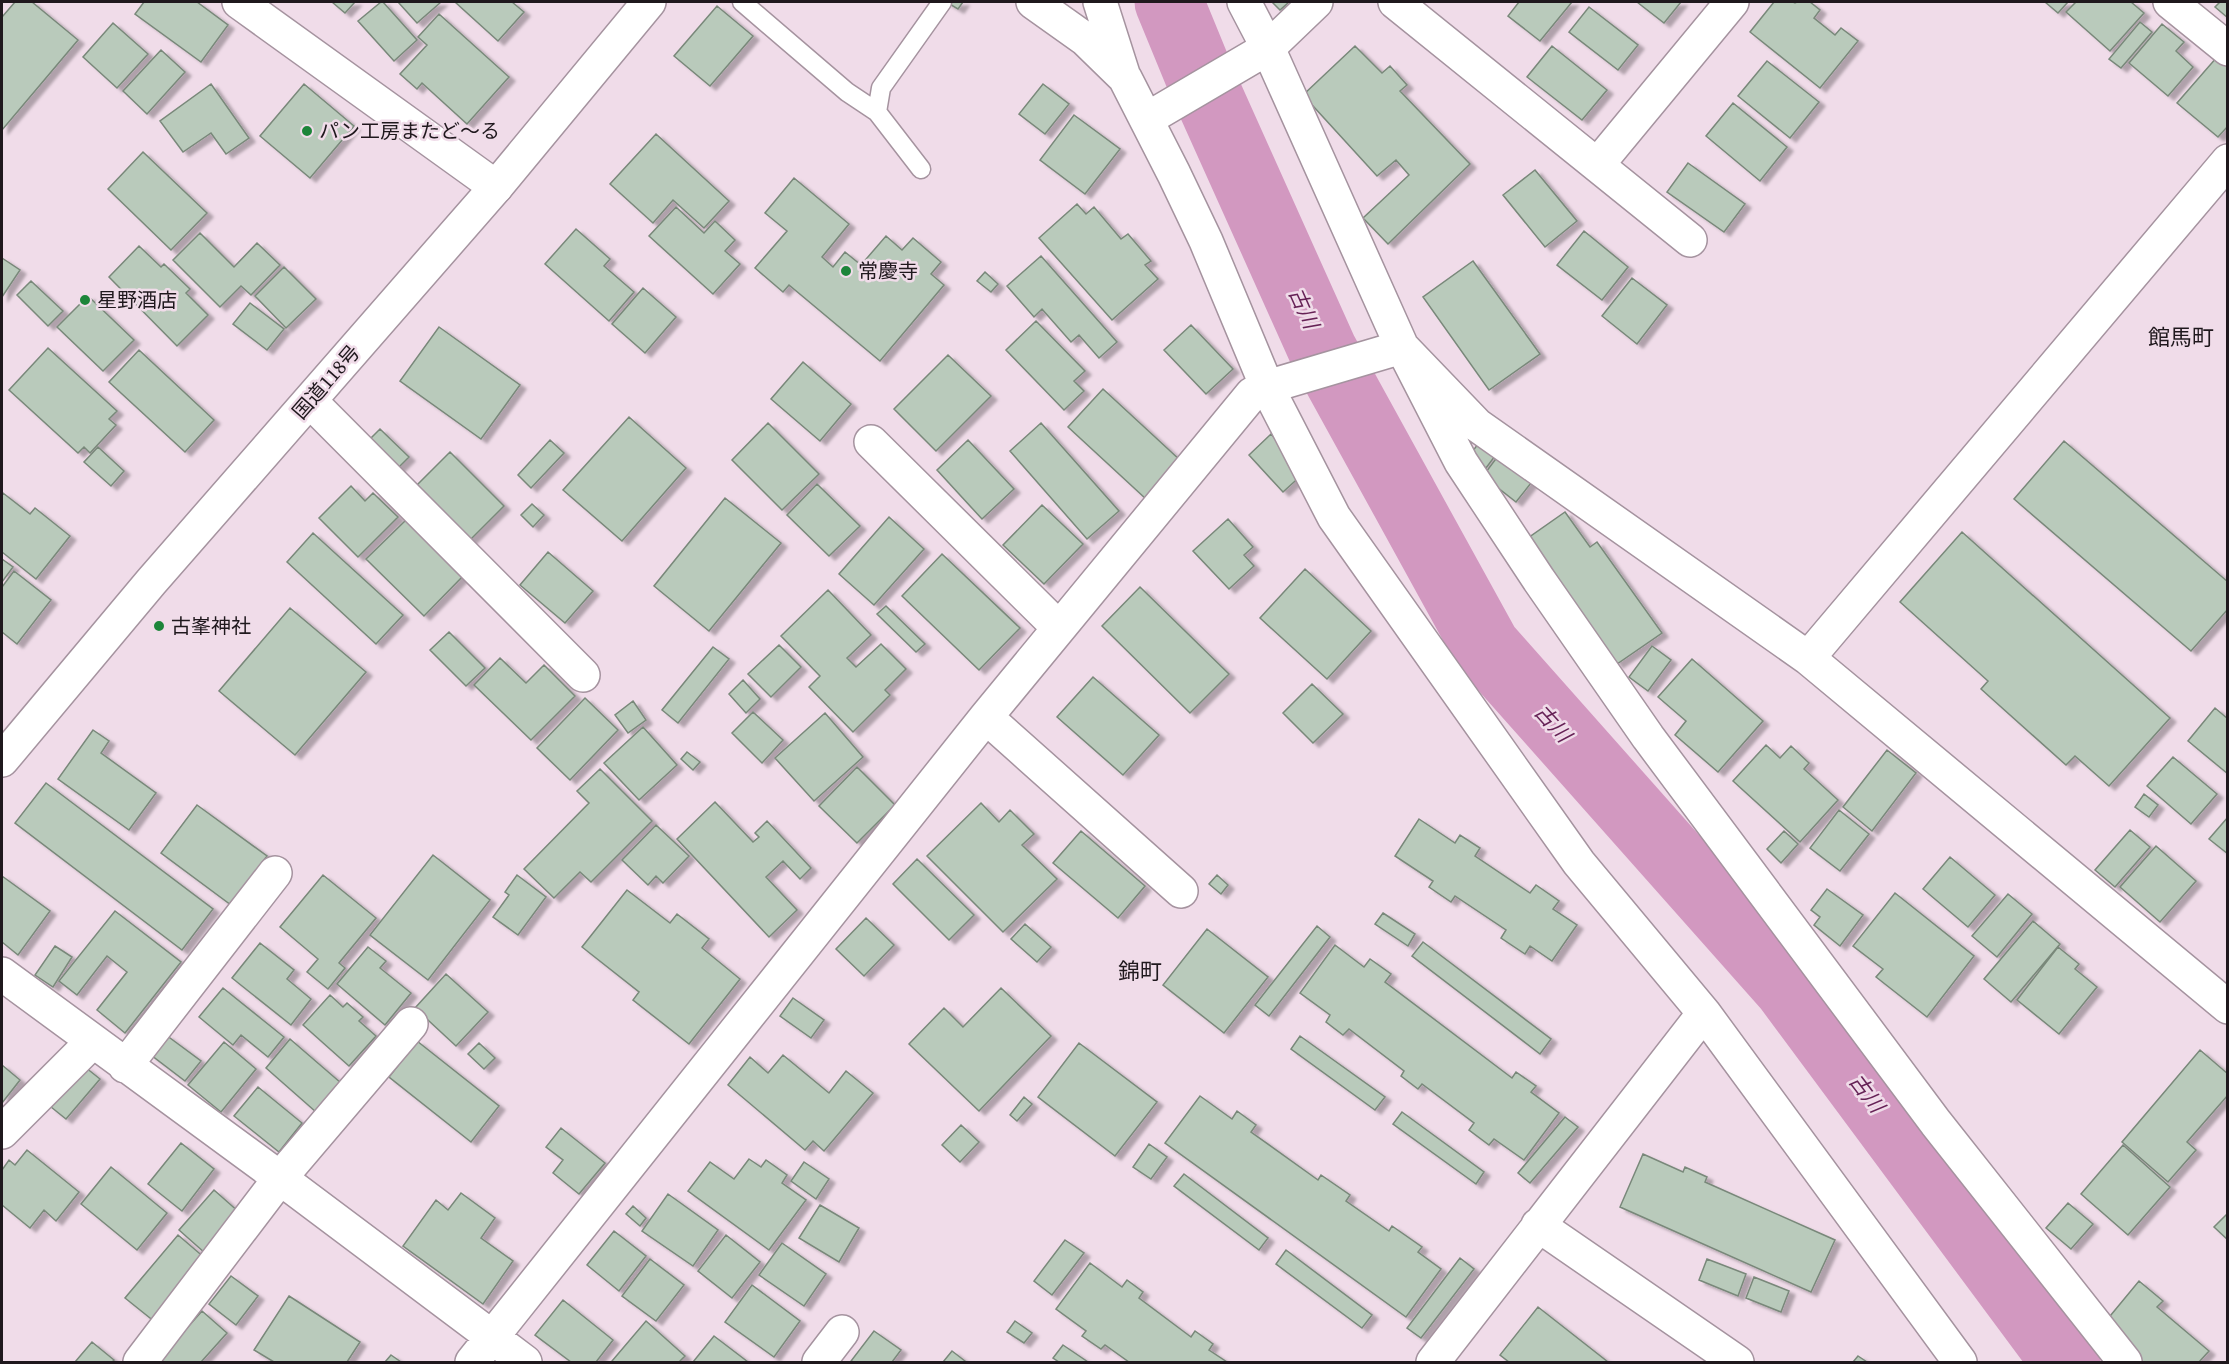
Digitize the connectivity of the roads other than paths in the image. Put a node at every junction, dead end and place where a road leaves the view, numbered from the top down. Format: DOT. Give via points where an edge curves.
graph roads {
  1 [pos="239,2"];
  2 [pos="649,2"];
  3 [pos="742,2"];
  4 [pos="942,2"];
  5 [pos="1033,2"];
  6 [pos="1100,2"];
  7 [pos="1244,2"];
  8 [pos="1316,2"];
  9 [pos="1395,2"];
  10 [pos="1732,2"];
  11 [pos="2170,2"];
  12 [pos="1268,48"];
  13 [pos="2228,49"];
  14 [pos="1125,78"];
  15 [pos="878,112"];
  16 [pos="1147,119"];
  17 [pos="2228,161"];
  18 [pos="1598,164"];
  19 [pos="921,169"];
  20 [pos="496,188"];
  21 [pos="1690,240"];
  22 [pos="1402,347"];
  23 [pos="1268,387"];
  24 [pos="310,401"];
  25 [pos="871,442"];
  26 [pos="1059,628"];
  27 [pos="1808,658"];
  28 [pos="583,675"];
  29 [pos="986,717"];
  30 [pos="2,760"];
  31 [pos="275,873"];
  32 [pos="1181,891"];
  33 [pos="2,974"];
  34 [pos="2228,1007"];
  35 [pos="1704,1014"];
  36 [pos="411,1024"];
  37 [pos="93,1041"];
  38 [pos="125,1066"];
  39 [pos="2,1132"];
  40 [pos="280,1178"];
  41 [pos="1538,1225"];
  42 [pos="842,1332"];
  43 [pos="492,1337"];
  44 [pos="140,1362"];
  45 [pos="472,1362"];
  46 [pos="525,1362"];
  47 [pos="819,1362"];
  48 [pos="1432,1362"];
  49 [pos="1737,1362"];
  50 [pos="1960,1362"];
  51 [pos="2125,1362"];
  1 -- 20 [label="main road"];
  2 -- 20 [label="main road, 国道118号"];
  3 -- 15 [label="lane" via="848,92"];
  4 -- 15 [label="lane" via="881,88"];
  5 -- 14 [label="main road" via="1085,39"];
  6 -- 14 [label="main road"];
  7 -- 12 [label="main road"];
  8 -- 12 [label="main road"];
  9 -- 18 [label="main road"];
  10 -- 18 [label="main road"];
  11 -- 13 [label="main road"];
  12 -- 16 [label="main road"];
  12 -- 22 [label="main road"];
  14 -- 16 [label="main road"];
  15 -- 19 [label="lane"];
  16 -- 23 [label="main road" via="1206,241"];
  17 -- 27 [label="main road"];
  18 -- 21 [label="main road"];
  20 -- 24 [label="main road, 国道118号"];
  22 -- 23 [label="main road"];
  22 -- 27 [label="main road" via="1477,425"];
  22 -- 51 [label="main road" via="1461,462 1648,737 1936,1123"];
  23 -- 26 [label="main road" via="1252,394"];
  23 -- 35 [label="main road" via="1334,517 1580,863"];
  24 -- 28 [label="main road"];
  24 -- 30 [label="main road, 国道118号" via="150,582"];
  25 -- 26 [label="main road"];
  26 -- 29 [label="main road"];
  27 -- 34 [label="main road"];
  29 -- 32 [label="main road"];
  29 -- 43 [label="main road"];
  31 -- 38 [label="main road"];
  33 -- 37 [label="main road"];
  35 -- 41 [label="main road"];
  35 -- 50 [label="main road"];
  36 -- 40 [label="main road"];
  37 -- 38 [label="main road"];
  37 -- 39 [label="main road"];
  38 -- 40 [label="main road"];
  40 -- 43 [label="main road"];
  40 -- 44 [label="main road"];
  41 -- 48 [label="main road"];
  41 -- 49 [label="main road"];
  42 -- 47 [label="main road"];
  43 -- 45 [label="main road"];
  43 -- 46 [label="main road"];
}
